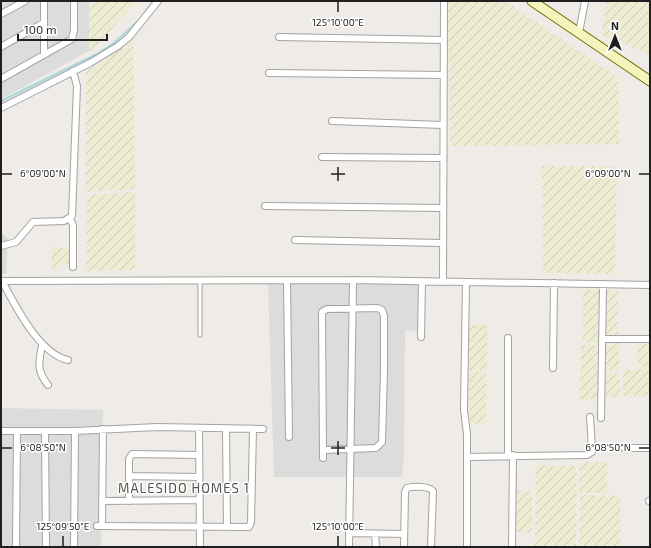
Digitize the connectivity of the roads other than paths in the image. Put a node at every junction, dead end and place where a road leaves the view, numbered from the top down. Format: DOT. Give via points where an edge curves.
graph roads {
  1 [pos="25,1"];
  2 [pos="44,1"];
  3 [pos="74,1"];
  4 [pos="158,1"];
  5 [pos="444,1"];
  6 [pos="532,1"];
  7 [pos="585,1"];
  8 [pos="544,5"];
  9 [pos="1,14"];
  10 [pos="43,23"];
  11 [pos="579,33"];
  12 [pos="279,37"];
  13 [pos="444,40"];
  14 [pos="1,47"];
  15 [pos="44,54"];
  16 [pos="73,71"];
  17 [pos="269,73"];
  18 [pos="444,75"];
  19 [pos="1,79"];
  20 [pos="650,81"];
  21 [pos="1,108"];
  22 [pos="332,121"];
  23 [pos="442,125"];
  24 [pos="322,157"];
  25 [pos="442,158"];
  26 [pos="265,206"];
  27 [pos="443,208"];
  28 [pos="70,218"];
  29 [pos="295,240"];
  30 [pos="442,243"];
  31 [pos="1,246"];
  32 [pos="73,267"];
  33 [pos="353,280"];
  34 [pos="2,281"];
  35 [pos="200,281"];
  36 [pos="287,281"];
  37 [pos="422,281"];
  38 [pos="443,282"];
  39 [pos="466,282"];
  40 [pos="554,284"];
  41 [pos="604,284"];
  42 [pos="650,285"];
  43 [pos="353,308"];
  44 [pos="200,335"];
  45 [pos="421,337"];
  46 [pos="508,338"];
  47 [pos="602,339"];
  48 [pos="650,339"];
  49 [pos="42,344"];
  50 [pos="68,360"];
  51 [pos="553,368"];
  52 [pos="48,385"];
  53 [pos="590,417"];
  54 [pos="601,418"];
  55 [pos="199,428"];
  56 [pos="103,429"];
  57 [pos="226,429"];
  58 [pos="253,429"];
  59 [pos="262,429"];
  60 [pos="1,431"];
  61 [pos="17,431"];
  62 [pos="45,431"];
  63 [pos="75,431"];
  64 [pos="289,437"];
  65 [pos="624,448"];
  66 [pos="650,448"];
  67 [pos="350,449"];
  68 [pos="324,450"];
  69 [pos="199,455"];
  70 [pos="510,455"];
  71 [pos="467,457"];
  72 [pos="323,458"];
  73 [pos="129,476"];
  74 [pos="199,477"];
  75 [pos="200,500"];
  76 [pos="102,501"];
  77 [pos="129,501"];
  78 [pos="227,527"];
  79 [pos="199,528"];
  80 [pos="349,532"];
  81 [pos="375,534"];
  82 [pos="404,534"];
  83 [pos="16,547"];
  84 [pos="46,547"];
  85 [pos="74,547"];
  86 [pos="200,547"];
  87 [pos="349,547"];
  88 [pos="376,547"];
  89 [pos="404,547"];
  90 [pos="431,547"];
  91 [pos="467,547"];
  92 [pos="512,547"];
  1 -- 9 [label="street"];
  2 -- 10 [label="street"];
  3 -- 15 [label="street" via="72,39"];
  4 -- 16 [label="street" via="129,37 105,54"];
  5 -- 13 [label="street"];
  6 -- 8 [label="main road"];
  7 -- 11 [label="street"];
  8 -- 11 [label="main road"];
  10 -- 14 [label="street"];
  10 -- 15 [label="street"];
  11 -- 20 [label="main road"];
  12 -- 13 [label="street"];
  13 -- 18 [label="street"];
  15 -- 19 [label="street"];
  16 -- 21 [label="street"];
  16 -- 28 [label="street" via="77,86 74,108 73,213"];
  17 -- 18 [label="street"];
  18 -- 23 [label="street"];
  22 -- 23 [label="street"];
  23 -- 25 [label="street"];
  24 -- 25 [label="street"];
  25 -- 27 [label="street"];
  26 -- 27 [label="street"];
  27 -- 30 [label="street"];
  28 -- 31 [label="street" via="64,221 33,222 16,242"];
  28 -- 32 [label="street" via="73,225"];
  29 -- 30 [label="street"];
  30 -- 38 [label="street"];
  33 -- 36 [label="street"];
  33 -- 37 [label="street"];
  33 -- 43 [label="street"];
  34 -- 35 [label="street"];
  34 -- 49 [label="street"];
  35 -- 36 [label="street"];
  35 -- 44 [label="lane"];
  36 -- 64 [label="street"];
  37 -- 38 [label="street"];
  37 -- 45 [label="street"];
  38 -- 39 [label="street"];
  39 -- 40 [label="street"];
  39 -- 71 [label="street" via="464,410"];
  40 -- 41 [label="street"];
  40 -- 51 [label="street"];
  41 -- 42 [label="street"];
  41 -- 47 [label="street"];
  43 -- 67 [label="street"];
  43 -- 67 [label="street" via="382,310 384,370 382,442 376,448"];
  43 -- 68 [label="street" via="327,309 322,312"];
  46 -- 70 [label="street"];
  47 -- 48 [label="street"];
  47 -- 54 [label="street"];
  49 -- 50 [label="street" via="53,354"];
  49 -- 52 [label="street" via="39,370 40,376"];
  53 -- 70 [label="street" via="590,454"];
  55 -- 56 [label="street"];
  55 -- 57 [label="street"];
  55 -- 69 [label="street"];
  56 -- 63 [label="street"];
  56 -- 76 [label="street"];
  57 -- 58 [label="street"];
  57 -- 78 [label="street"];
  58 -- 59 [label="street"];
  58 -- 78 [label="street" via="251,524 246,528"];
  60 -- 61 [label="street"];
  61 -- 62 [label="street"];
  61 -- 83 [label="street"];
  62 -- 63 [label="street"];
  62 -- 84 [label="street"];
  63 -- 85 [label="street"];
  65 -- 66 [label="street"];
  67 -- 68 [label="street"];
  67 -- 80 [label="street"];
  68 -- 72 [label="street"];
  69 -- 73 [label="street" via="132,454 129,459"];
  69 -- 74 [label="street"];
  70 -- 71 [label="street"];
  70 -- 92 [label="street"];
  71 -- 91 [label="street"];
  73 -- 74 [label="street"];
  73 -- 77 [label="street"];
  74 -- 75 [label="street"];
  75 -- 77 [label="street"];
  75 -- 79 [label="street"];
  76 -- 77 [label="street"];
  76 -- 79 [label="street" via="99,526"];
  78 -- 79 [label="street"];
  79 -- 86 [label="street"];
  80 -- 81 [label="street"];
  80 -- 87 [label="street"];
  81 -- 82 [label="street"];
  81 -- 88 [label="street"];
  82 -- 89 [label="street"];
  82 -- 90 [label="street" via="405,490 409,487 432,489"];
}
